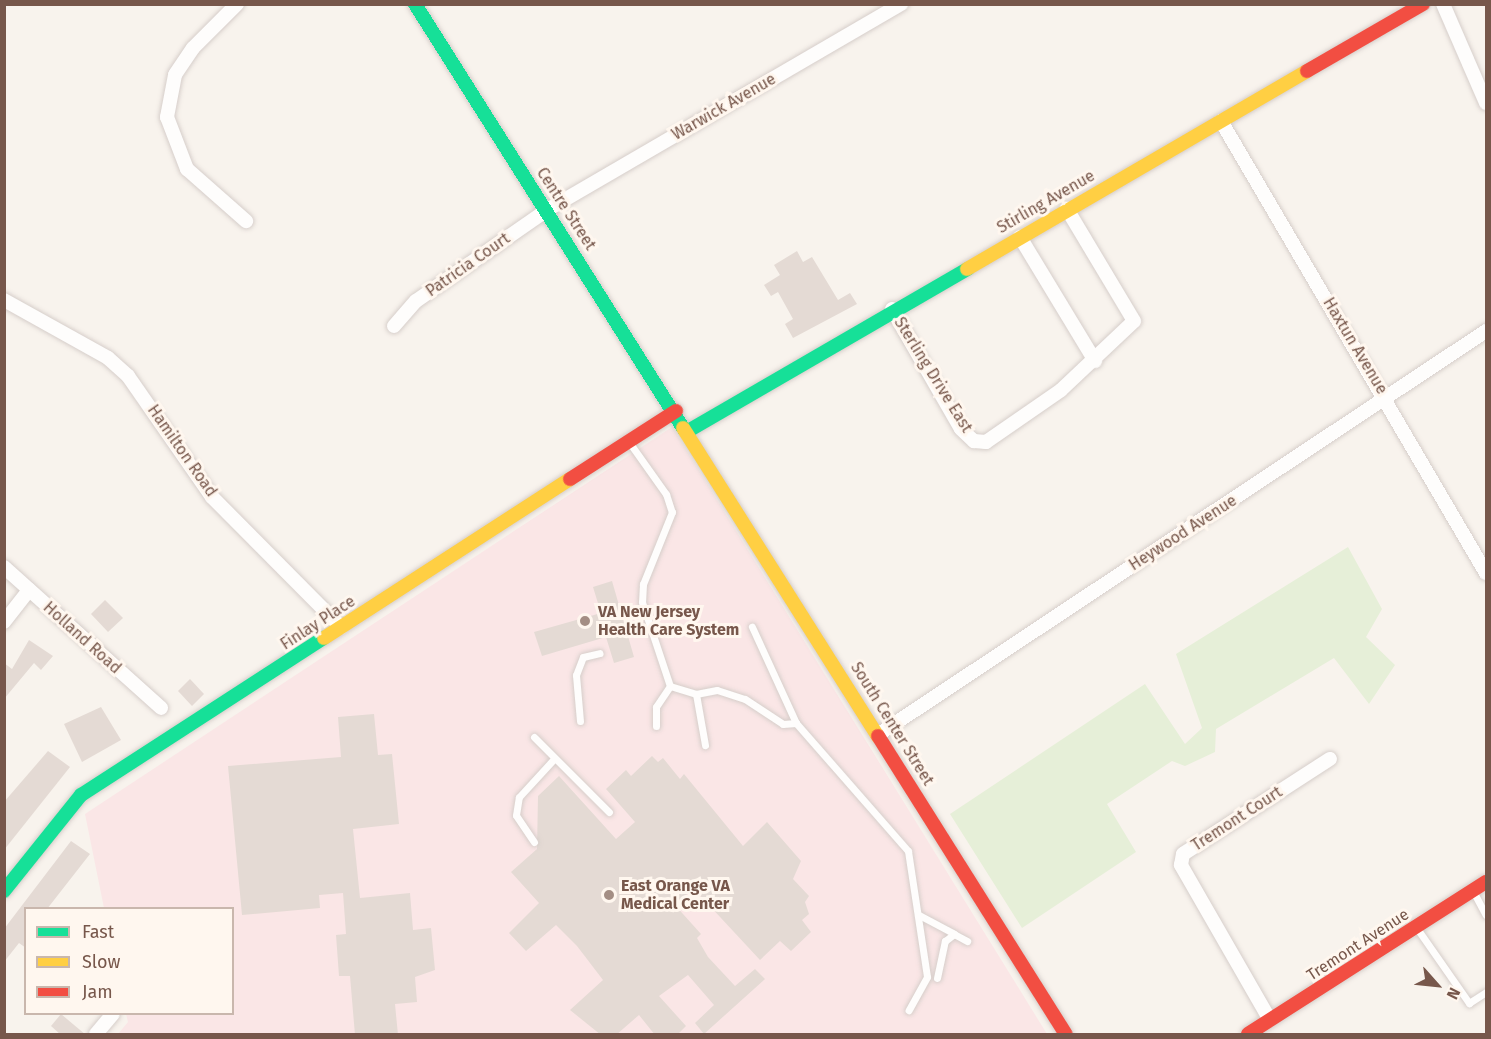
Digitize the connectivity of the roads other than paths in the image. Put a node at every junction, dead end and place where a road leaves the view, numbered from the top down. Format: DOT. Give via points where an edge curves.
graph roads {
  1 [pos="237,4"];
  2 [pos="415,4"];
  3 [pos="901,4"];
  4 [pos="1423,4"];
  5 [pos="1443,4"];
  6 [pos="1486,103"];
  7 [pos="1221,121"];
  8 [pos="1067,209"];
  9 [pos="547,210"];
  10 [pos="246,221"];
  11 [pos="1020,237"];
  12 [pos="4,300"];
  13 [pos="892,309"];
  14 [pos="394,326"];
  15 [pos="1486,331"];
  16 [pos="1095,361"];
  17 [pos="1386,398"];
  18 [pos="676,411"];
  19 [pos="688,431"];
  20 [pos="628,442"];
  21 [pos="4,567"];
  22 [pos="1486,573"];
  23 [pos="29,590"];
  24 [pos="4,622"];
  25 [pos="341,627"];
  26 [pos="752,627"];
  27 [pos="600,653"];
  28 [pos="670,686"];
  29 [pos="696,694"];
  30 [pos="160,708"];
  31 [pos="580,721"];
  32 [pos="796,723"];
  33 [pos="656,726"];
  34 [pos="879,734"];
  35 [pos="534,737"];
  36 [pos="705,745"];
  37 [pos="554,759"];
  38 [pos="1330,759"];
  39 [pos="609,812"];
  40 [pos="534,842"];
  41 [pos="1486,882"];
  42 [pos="4,891"];
  43 [pos="1473,891"];
  44 [pos="919,915"];
  45 [pos="1486,915"];
  46 [pos="1416,927"];
  47 [pos="954,934"];
  48 [pos="967,941"];
  49 [pos="937,978"];
  50 [pos="1486,992"];
  51 [pos="909,1010"];
  52 [pos="112,1015"];
  53 [pos="1270,1020"];
  54 [pos="96,1035"];
  55 [pos="1066,1035"];
  56 [pos="1248,1035"];
  1 -- 10 [label="street" via="193,48 175,75 167,117 187,169"];
  2 -- 9 [label="street, Centre Street"];
  3 -- 9 [label="street, Warwick Avenue"];
  4 -- 7 [label="street, Stirling Avenue"];
  5 -- 6 [label="street"];
  7 -- 8 [label="street, Stirling Avenue"];
  7 -- 17 [label="street, Haxtun Avenue"];
  8 -- 11 [label="street, Stirling Avenue"];
  8 -- 16 [label="street" via="1134,321"];
  9 -- 14 [label="street, Patricia Court" via="416,301"];
  9 -- 18 [label="street, Centre Street"];
  11 -- 13 [label="street, Stirling Avenue"];
  11 -- 16 [label="street"];
  12 -- 25 [label="street, Hamilton Road" via="108,358 128,376 212,496"];
  13 -- 16 [label="street, Sterling Drive East" via="962,429 974,441 986,442"];
  13 -- 19 [label="street, Stirling Avenue"];
  15 -- 17 [label="street, Heywood Avenue"];
  17 -- 22 [label="street, Haxtun Avenue"];
  17 -- 34 [label="street, Heywood Avenue"];
  18 -- 19 [label="street, Centre Street"];
  18 -- 20 [label="street, Finlay Place"];
  19 -- 34 [label="street, South Center Street"];
  20 -- 25 [label="street, Finlay Place"];
  20 -- 28 [label="lane" via="666,494 672,512 669,530 646,572 642,602"];
  21 -- 23 [label="street, Holland Road"];
  23 -- 24 [label="street"];
  23 -- 30 [label="street, Holland Road"];
  25 -- 42 [label="street, Finlay Place" via="81,795"];
  26 -- 32 [label="lane"];
  27 -- 31 [label="lane" via="583,657 576,675"];
  28 -- 29 [label="lane"];
  28 -- 33 [label="lane" via="656,707"];
  29 -- 32 [label="lane" via="717,690 745,699 783,724"];
  29 -- 36 [label="lane"];
  32 -- 44 [label="lane" via="908,851"];
  34 -- 55 [label="street, South Center Street"];
  35 -- 37 [label="lane"];
  37 -- 39 [label="lane"];
  37 -- 40 [label="lane" via="519,797 516,815"];
  38 -- 53 [label="street, Tremont Court" via="1183,854 1181,866"];
  41 -- 43 [label="street, Tremont Avenue"];
  43 -- 45 [label="lane"];
  43 -- 46 [label="street, Tremont Avenue"];
  44 -- 47 [label="lane"];
  44 -- 51 [label="lane" via="927,977"];
  46 -- 50 [label="lane" via="1469,1003"];
  46 -- 53 [label="street, Tremont Avenue"];
  47 -- 48 [label="lane"];
  47 -- 49 [label="lane" via="937,961"];
  52 -- 54 [label="street"];
  53 -- 56 [label="street, Tremont Avenue"];
}
